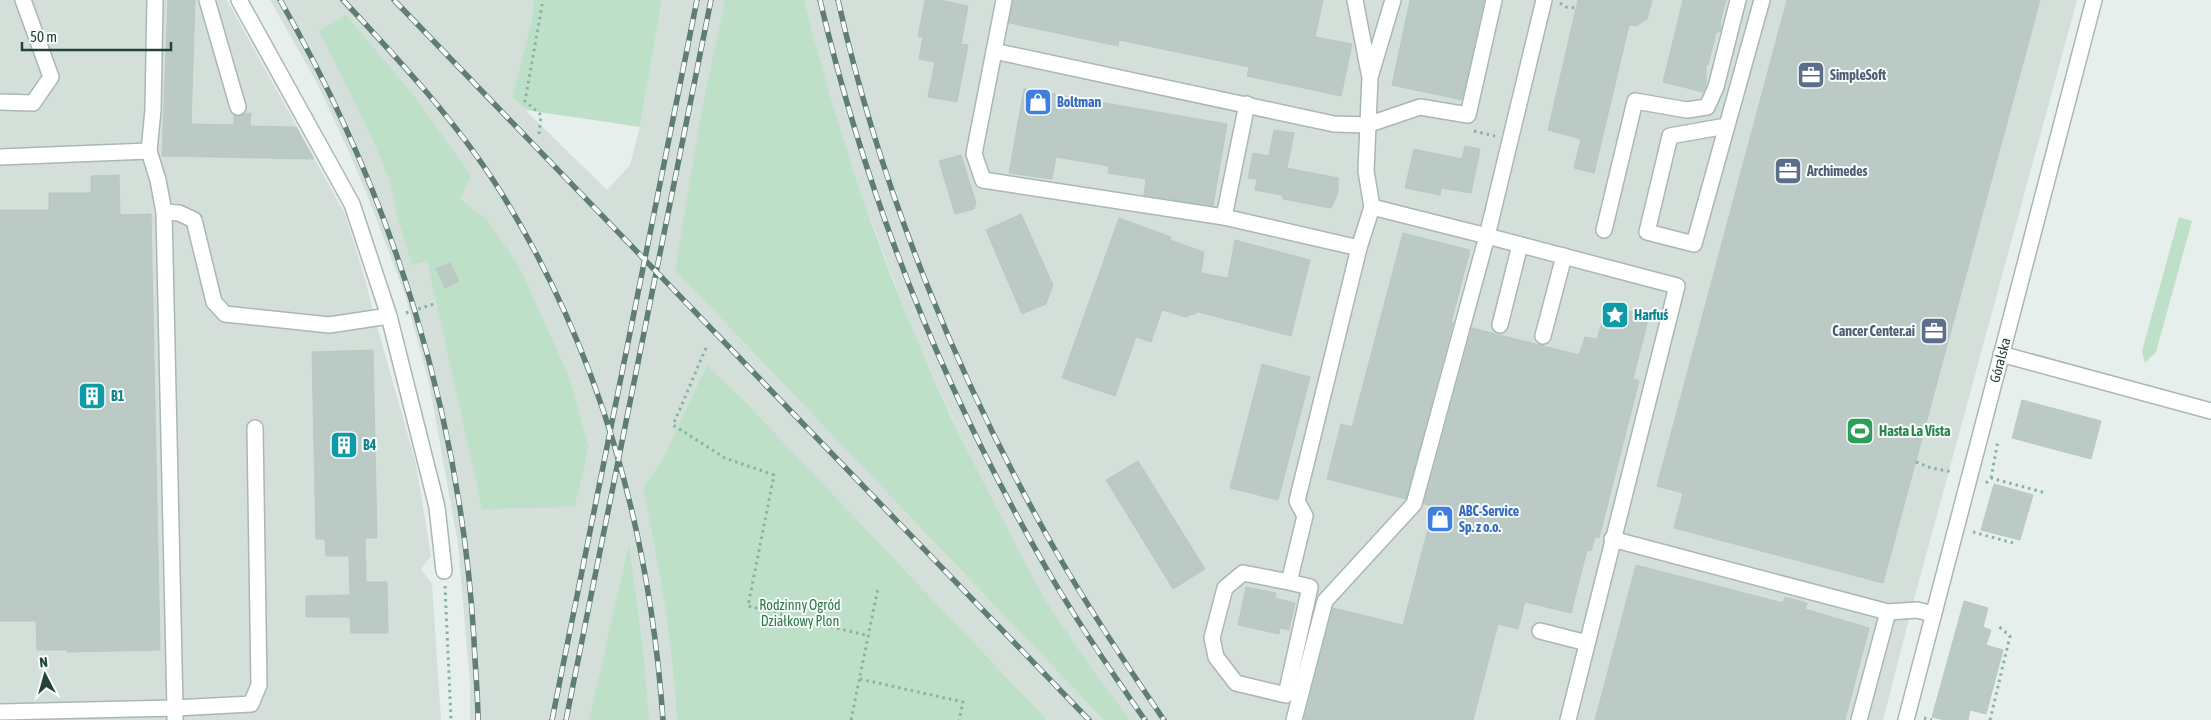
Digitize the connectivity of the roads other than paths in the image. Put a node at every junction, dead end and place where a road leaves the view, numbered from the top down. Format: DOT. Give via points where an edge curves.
graph roads {
  1 [pos="23,0"];
  2 [pos="155,0"];
  3 [pos="207,0"];
  4 [pos="240,0"];
  5 [pos="1004,0"];
  6 [pos="1356,0"];
  7 [pos="1393,0"];
  8 [pos="1494,0"];
  9 [pos="1544,0"];
  10 [pos="1738,0"];
  11 [pos="1762,0"];
  12 [pos="2094,0"];
  13 [pos="994,51"];
  14 [pos="1370,77"];
  15 [pos="0,102"];
  16 [pos="1247,104"];
  17 [pos="238,107"];
  18 [pos="1367,125"];
  19 [pos="1726,126"];
  20 [pos="149,151"];
  21 [pos="0,157"];
  22 [pos="1372,207"];
  23 [pos="164,212"];
  24 [pos="1224,217"];
  25 [pos="1604,230"];
  26 [pos="1487,236"];
  27 [pos="1520,245"];
  28 [pos="1360,248"];
  29 [pos="1564,256"];
  30 [pos="388,316"];
  31 [pos="1500,325"];
  32 [pos="1543,336"];
  33 [pos="2001,354"];
  34 [pos="2211,411"];
  35 [pos="255,428"];
  36 [pos="1612,539"];
  37 [pos="444,571"];
  38 [pos="1289,582"];
  39 [pos="1888,612"];
  40 [pos="1933,614"];
  41 [pos="1540,631"];
  42 [pos="1587,643"];
  43 [pos="0,712"];
  44 [pos="175,714"];
  45 [pos="1294,720"];
  46 [pos="1568,720"];
  47 [pos="1859,720"];
  48 [pos="1906,720"];
  1 -- 15 [label="street" via="52,77 33,103"];
  2 -- 20 [label="street"];
  3 -- 17 [label="street"];
  4 -- 30 [label="street" via="352,204"];
  5 -- 13 [label="street"];
  6 -- 14 [label="street"];
  7 -- 14 [label="street"];
  8 -- 18 [label="street" via="1468,115 1420,107"];
  9 -- 26 [label="street"];
  10 -- 25 [label="street" via="1716,87 1707,107 1687,110 1635,101"];
  11 -- 19 [label="street"];
  12 -- 33 [label="street, Góralska"];
  13 -- 16 [label="street"];
  13 -- 24 [label="street" via="974,154 982,180"];
  14 -- 18 [label="street"];
  16 -- 18 [label="street" via="1334,124"];
  16 -- 24 [label="street"];
  18 -- 22 [label="street" via="1366,172"];
  19 -- 19 [label="street" via="1694,244 1647,232 1670,136"];
  20 -- 21 [label="street"];
  20 -- 23 [label="street"];
  22 -- 26 [label="street"];
  22 -- 28 [label="street"];
  23 -- 30 [label="street" via="179,213 194,220 214,302 225,314 329,325"];
  23 -- 44 [label="street"];
  24 -- 28 [label="street"];
  26 -- 27 [label="street"];
  26 -- 45 [label="street" via="1414,504 1325,601"];
  27 -- 29 [label="street"];
  27 -- 31 [label="street"];
  28 -- 38 [label="street" via="1297,501 1305,516"];
  29 -- 32 [label="street"];
  29 -- 36 [label="street" via="1677,286"];
  30 -- 37 [label="street" via="436,507"];
  33 -- 34 [label="street"];
  33 -- 40 [label="street, Góralska"];
  35 -- 44 [label="street" via="259,685 251,704"];
  36 -- 39 [label="street"];
  36 -- 42 [label="street"];
  38 -- 38 [label="street" via="1243,573 1225,588 1212,638 1216,657 1236,683 1286,695 1310,587"];
  39 -- 40 [label="street" via="1917,610"];
  39 -- 47 [label="street"];
  40 -- 48 [label="street, Góralska"];
  41 -- 42 [label="street"];
  42 -- 46 [label="street"];
  43 -- 44 [label="street"];
}
